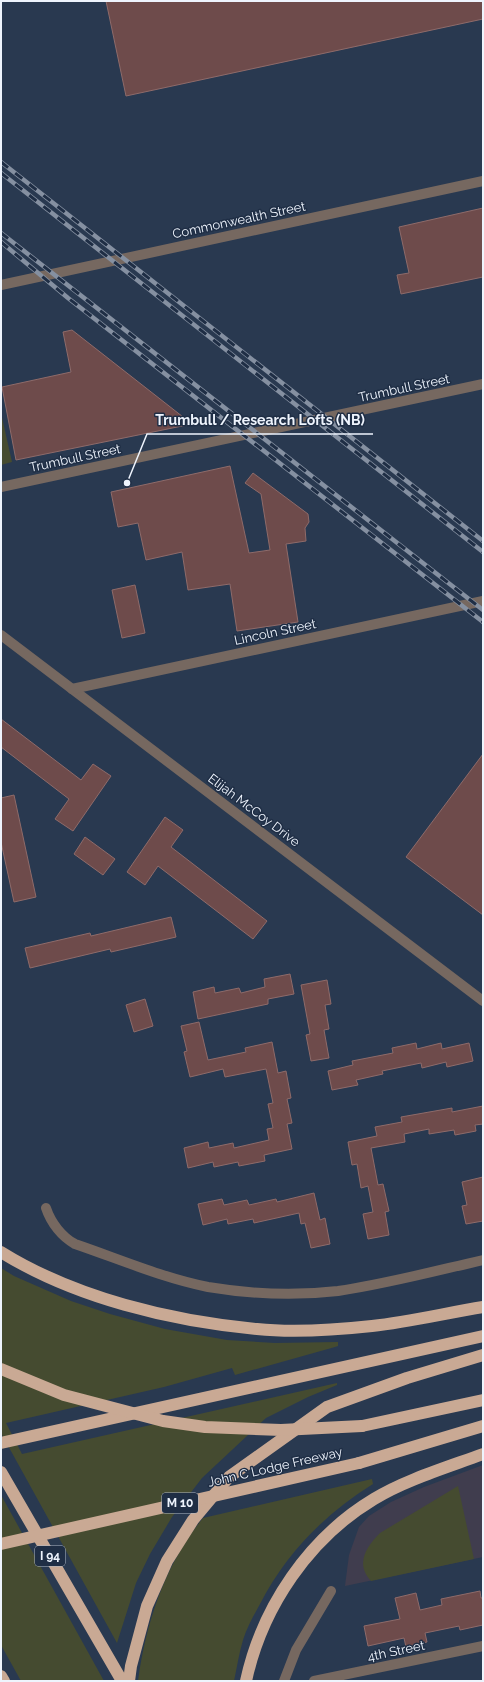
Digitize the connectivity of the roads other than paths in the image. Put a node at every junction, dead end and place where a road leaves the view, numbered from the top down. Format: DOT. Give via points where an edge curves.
graph roads {
  1 [pos="483,181"];
  2 [pos="1,284"];
  3 [pos="483,384"];
  4 [pos="1,487"];
  5 [pos="483,601"];
  6 [pos="5,638"];
  7 [pos="72,689"];
  8 [pos="483,1001"];
  9 [pos="46,1208"];
  10 [pos="1,1252"];
  11 [pos="483,1260"];
  12 [pos="483,1307"];
  13 [pos="483,1336"];
  14 [pos="483,1355"];
  15 [pos="1,1369"];
  16 [pos="483,1400"];
  17 [pos="483,1426"];
  18 [pos="1,1443"];
  19 [pos="483,1454"];
  20 [pos="1,1472"];
  21 [pos="1,1544"];
  22 [pos="330,1591"];
  23 [pos="483,1646"];
  24 [pos="1,1676"];
  25 [pos="4,1681"];
  26 [pos="122,1681"];
  27 [pos="129,1681"];
  28 [pos="246,1681"];
  29 [pos="284,1681"];
  30 [pos="314,1681"];
  1 -- 2 [label="street, Commonwealth Street"];
  3 -- 4 [label="street, Trumbull Street"];
  5 -- 7 [label="street, Lincoln Street"];
  6 -- 7 [label="street, Elijah McCoy Drive"];
  7 -- 8 [label="street, Elijah McCoy Drive"];
  9 -- 11 [label="street" via="66,1239 75,1244 174,1278 240,1291 305,1294 338,1291"];
  10 -- 12 [label="highway" via="25,1267 95,1296 189,1319 258,1329 310,1330 373,1326"];
  13 -- 18 [label="highway"];
  14 -- 27 [label="highway" via="407,1378 327,1407 229,1477 193,1520 167,1561 147,1606"];
  15 -- 16 [label="highway, bridge" via="64,1395 163,1421 205,1427 281,1430 362,1426"];
  17 -- 21 [label="highway, John C Lodge Freeway / M 10, bridge" via="359,1463"];
  19 -- 28 [label="highway" via="373,1500 318,1544 302,1562 280,1595 257,1643"];
  20 -- 26 [label="highway, I 94"];
  22 -- 29 [label="street" via="296,1650"];
  23 -- 30 [label="street, 4th Street"];
  24 -- 25 [label="highway"];
}
